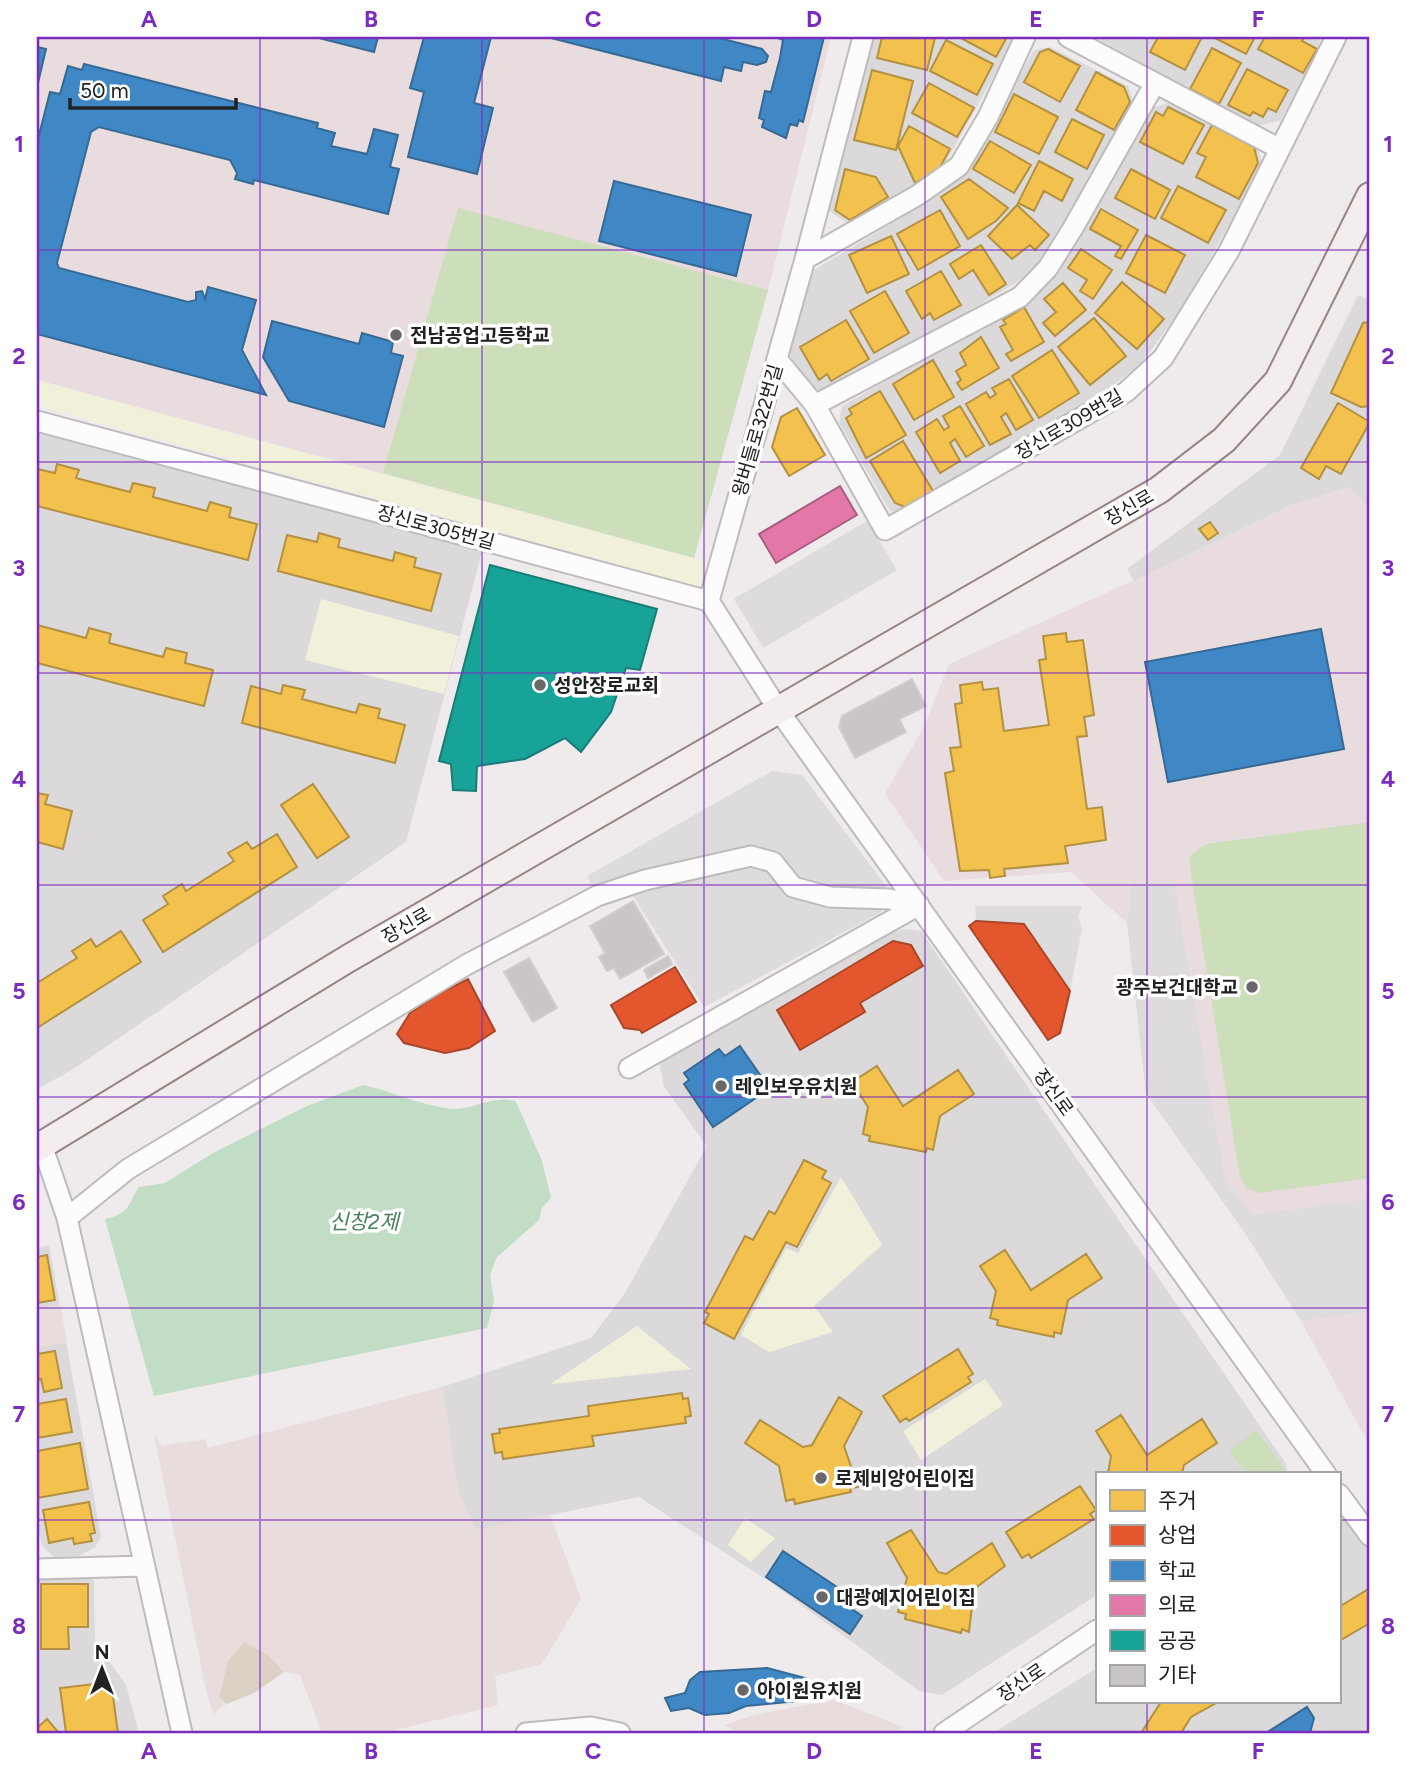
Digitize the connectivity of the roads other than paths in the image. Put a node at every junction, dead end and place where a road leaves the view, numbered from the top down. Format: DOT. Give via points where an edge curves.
graph roads {
  1 [pos="863,37"];
  2 [pos="1025,37"];
  3 [pos="1069,37"];
  4 [pos="1336,37"];
  5 [pos="1155,83"];
  6 [pos="1280,149"];
  7 [pos="1370,196"];
  8 [pos="805,259"];
  9 [pos="777,359"];
  10 [pos="815,405"];
  11 [pos="37,421"];
  12 [pos="709,601"];
  13 [pos="779,711"];
  14 [pos="919,905"];
  15 [pos="629,1068"];
  16 [pos="39,1146"];
  17 [pos="67,1218"];
  18 [pos="1325,1472"];
  19 [pos="1340,1495"];
  20 [pos="1370,1536"];
  21 [pos="142,1566"];
  22 [pos="37,1569"];
  23 [pos="1096,1631"];
  24 [pos="182,1733"];
  25 [pos="526,1733"];
  26 [pos="620,1733"];
  27 [pos="944,1733"];
  1 -- 8 [label="street, 왕버들로322번길"];
  2 -- 8 [label="street" via="959,166 918,195"];
  3 -- 5 [label="street"];
  4 -- 6 [label="street"];
  5 -- 6 [label="street"];
  5 -- 10 [label="street" via="1048,268 1020,297"];
  6 -- 10 [label="street, 장신로309번길" via="1229,251 1163,358 1126,392 885,530"];
  7 -- 13 [label="main road, 장신로" via="1278,381 1224,440 1159,490"];
  8 -- 9 [label="street, 왕버들로322번길"];
  9 -- 10 [label="street, 장신로309번길"];
  9 -- 12 [label="street, 왕버들로322번길"];
  11 -- 12 [label="street, 장신로305번길"];
  12 -- 13 [label="street"];
  13 -- 14 [label="street, 장신로"];
  13 -- 16 [label="main road, 장신로" via="349,958"];
  14 -- 15 [label="street"];
  14 -- 17 [label="street" via="830,897 793,887 773,862 751,856 597,896 466,965 128,1170"];
  14 -- 18 [label="street, 장신로"];
  16 -- 17 [label="street"];
  17 -- 21 [label="street"];
  19 -- 20 [label="street"];
  21 -- 22 [label="street"];
  21 -- 24 [label="street"];
  23 -- 27 [label="street, 장신로"];
  25 -- 26 [label="street" via="591,1727"];
}
